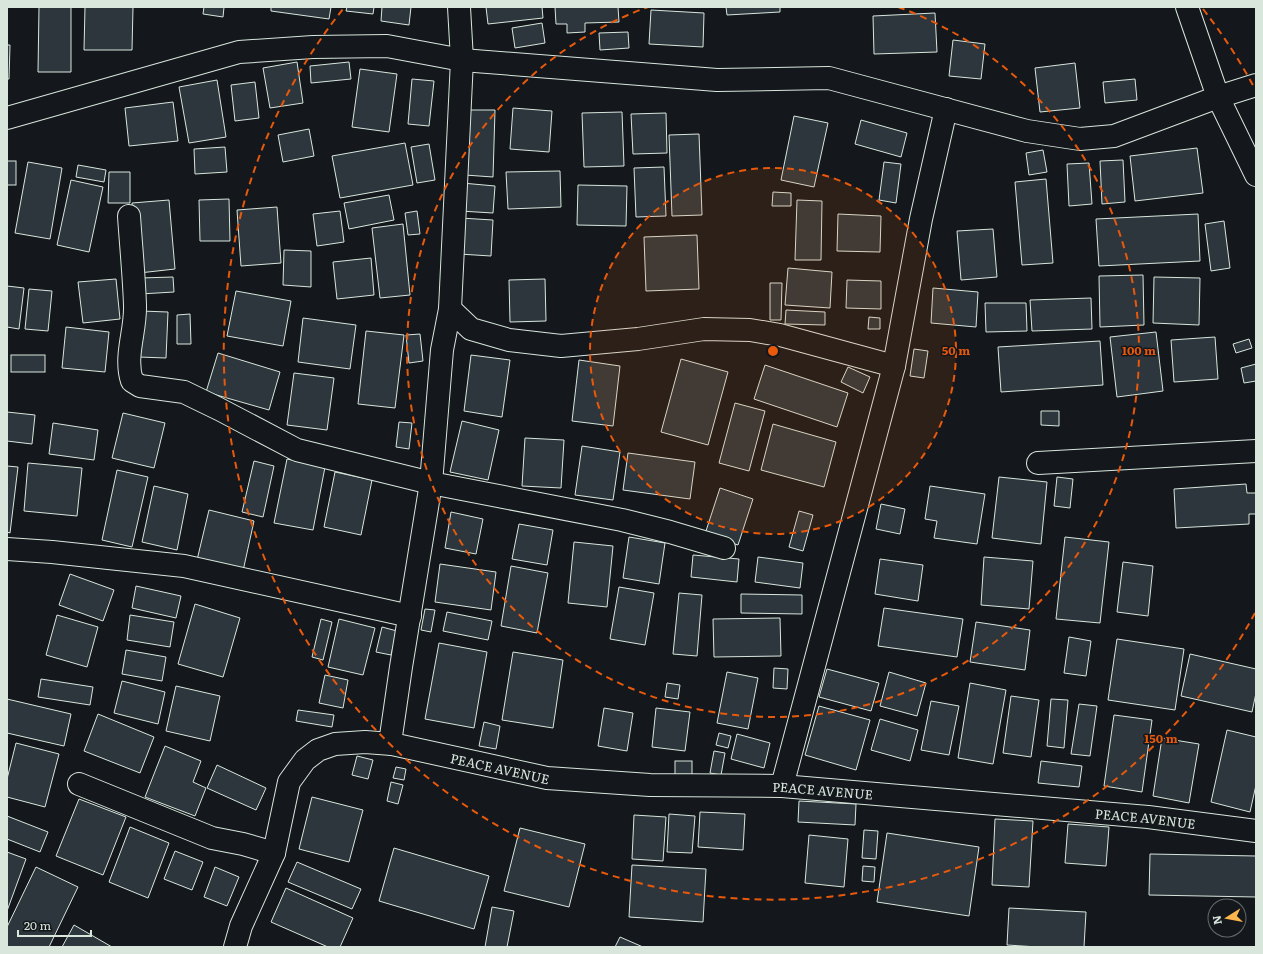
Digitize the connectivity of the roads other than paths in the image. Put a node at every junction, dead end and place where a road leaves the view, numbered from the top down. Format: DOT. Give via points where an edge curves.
graph roads {
  1 [pos="459,7"];
  2 [pos="1187,7"];
  3 [pos="462,60"];
  4 [pos="1256,85"];
  5 [pos="1218,97"];
  6 [pos="946,109"];
  7 [pos="7,118"];
  8 [pos="1256,175"];
  9 [pos="129,216"];
  10 [pos="450,309"];
  11 [pos="894,366"];
  12 [pos="1256,451"];
  13 [pos="1038,463"];
  14 [pos="431,483"];
  15 [pos="724,548"];
  16 [pos="7,549"];
  17 [pos="410,616"];
  18 [pos="392,744"];
  19 [pos="79,784"];
  20 [pos="782,786"];
  21 [pos="1256,831"];
  22 [pos="274,853"];
  23 [pos="235,947"];
  1 -- 3 [label="street"];
  2 -- 5 [label="street"];
  3 -- 6 [label="street" via="717,80 829,78"];
  3 -- 7 [label="street" via="387,46 239,52"];
  3 -- 10 [label="street"];
  4 -- 5 [label="street"];
  5 -- 6 [label="street" via="1114,136 1080,139 1027,131"];
  5 -- 8 [label="street"];
  6 -- 11 [label="street" via="921,219"];
  9 -- 14 [label="street" via="135,307 129,372 132,381 140,386 184,392 297,450"];
  10 -- 11 [label="street" via="471,329 508,340 561,346 638,339 704,329 750,330 780,335"];
  10 -- 14 [label="street" via="442,350"];
  11 -- 20 [label="street"];
  12 -- 13 [label="street"];
  14 -- 15 [label="street" via="622,520"];
  14 -- 17 [label="street"];
  16 -- 17 [label="street" via="184,566"];
  17 -- 18 [label="street" via="391,736"];
  18 -- 20 [label="street, PEACE AVENUE" via="547,778 650,785"];
  18 -- 22 [label="street, PEACE AVENUE" via="335,744 318,750 305,760 289,782"];
  19 -- 22 [label="street" via="212,838"];
  20 -- 21 [label="street, PEACE AVENUE" via="1148,817"];
  22 -- 23 [label="street, PEACE AVENUE" via="241,926"];
}
